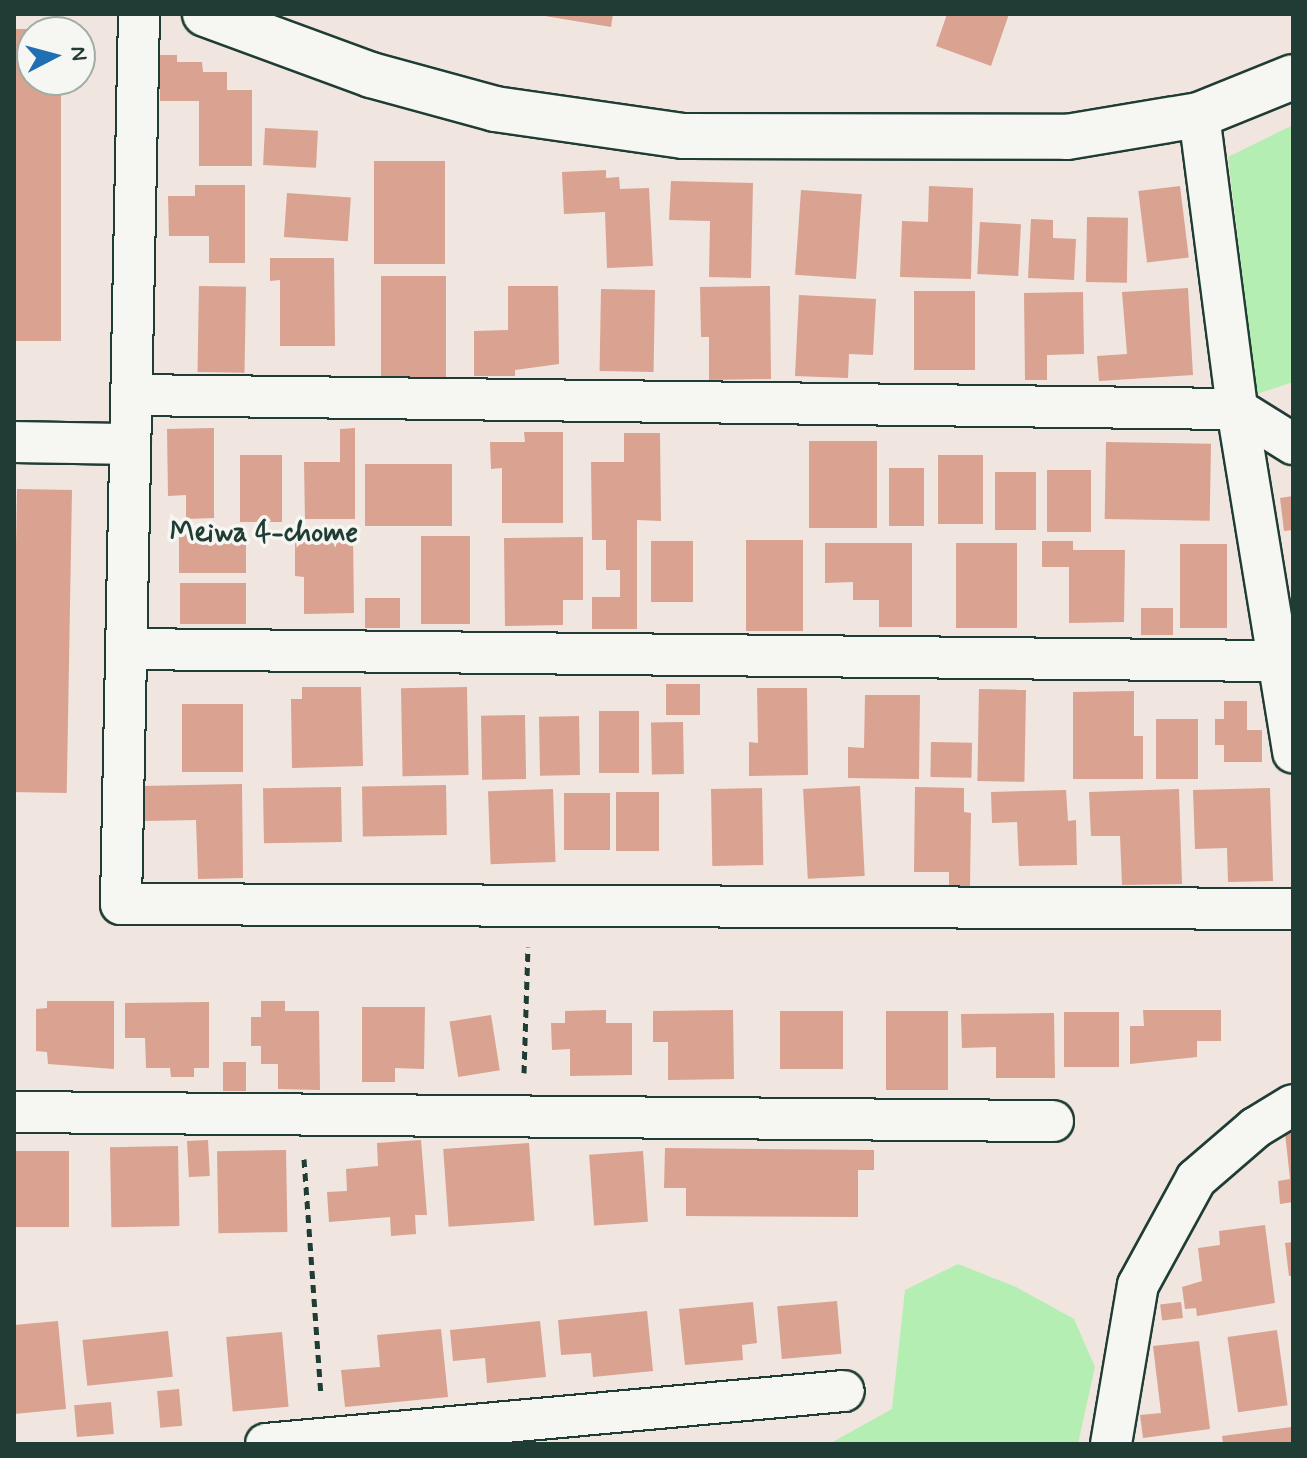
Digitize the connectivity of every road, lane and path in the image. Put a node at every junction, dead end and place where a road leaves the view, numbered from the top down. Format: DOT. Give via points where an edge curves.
graph roads {
  1 [pos="139,14"];
  2 [pos="205,14"];
  3 [pos="1293,77"];
  4 [pos="1199,115"];
  5 [pos="132,395"];
  6 [pos="1237,409"];
  7 [pos="14,442"];
  8 [pos="130,444"];
  9 [pos="1293,444"];
  10 [pos="126,649"];
  11 [pos="1279,661"];
  12 [pos="1293,752"];
  13 [pos="529,906"];
  14 [pos="1293,909"];
  15 [pos="1293,1105"];
  16 [pos="14,1112"];
  17 [pos="301,1114"];
  18 [pos="523,1116"];
  19 [pos="1053,1121"];
  20 [pos="844,1391"];
  21 [pos="324,1439"];
  22 [pos="266,1444"];
  23 [pos="1111,1444"];
  1 -- 5 [label="street"];
  2 -- 4 [label="street" via="371,75 495,109 683,136 1067,137"];
  3 -- 4 [label="street"];
  4 -- 6 [label="street"];
  5 -- 6 [label="street"];
  5 -- 8 [label="street"];
  6 -- 9 [label="street"];
  6 -- 11 [label="street"];
  7 -- 8 [label="street"];
  8 -- 10 [label="street"];
  10 -- 11 [label="street"];
  10 -- 13 [label="street" via="121,904"];
  11 -- 12 [label="street"];
  13 -- 14 [label="street"];
  13 -- 18 [label="path"];
  15 -- 23 [label="street" via="1255,1128 1196,1179 1138,1285"];
  16 -- 17 [label="street"];
  17 -- 18 [label="street"];
  17 -- 21 [label="path"];
  18 -- 19 [label="street"];
  20 -- 21 [label="street"];
  21 -- 22 [label="street"];
}
